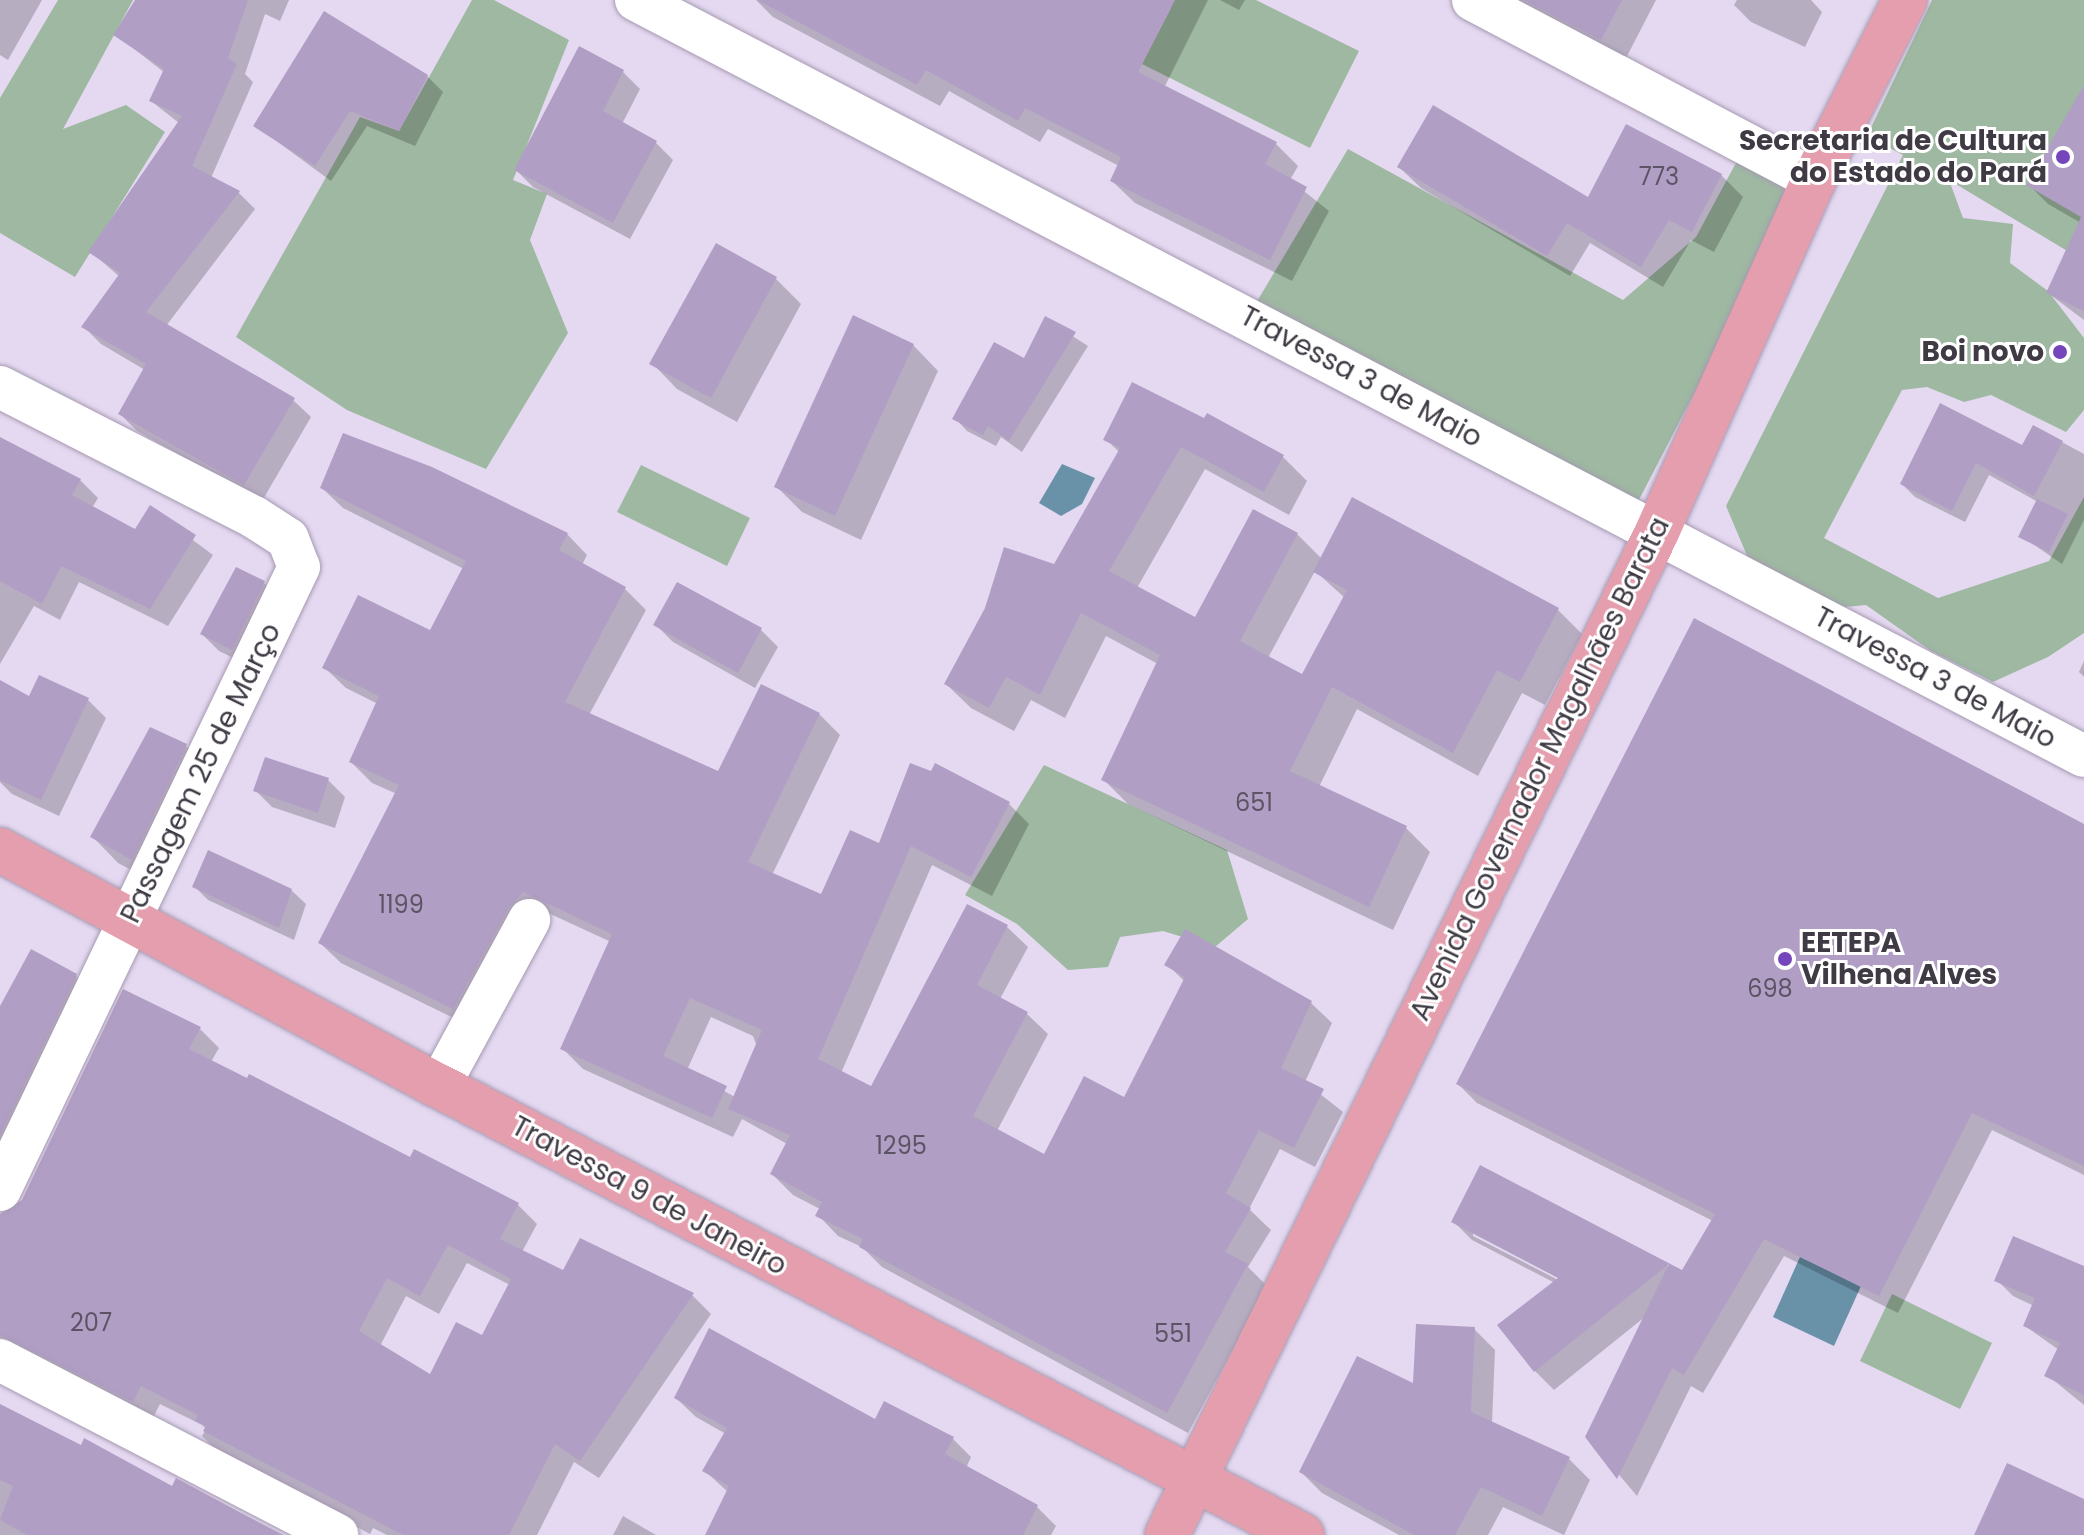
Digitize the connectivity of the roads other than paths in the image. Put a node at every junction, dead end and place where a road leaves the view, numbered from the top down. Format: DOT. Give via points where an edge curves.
graph roads {
  1 [pos="636,0"];
  2 [pos="1473,0"];
  3 [pos="1905,0"];
  4 [pos="1814,180"];
  5 [pos="0,387"];
  6 [pos="1657,532"];
  7 [pos="2084,756"];
  8 [pos="0,850"];
  9 [pos="130,919"];
  10 [pos="537,935"];
  11 [pos="451,1092"];
  12 [pos="0,1190"];
  13 [pos="0,1360"];
  14 [pos="1193,1479"];
  15 [pos="337,1535"];
  16 [pos="1167,1535"];
  17 [pos="1302,1535"];
  1 -- 6 [label="street, Travessa 3 de Maio"];
  2 -- 4 [label="street"];
  3 -- 4 [label="main road, Avenida Governador Magalhães Barata"];
  4 -- 6 [label="main road, Avenida Governador Magalhães Barata"];
  5 -- 9 [label="street, Passagem 25 de Março" via="266,525 295,547 299,567"];
  6 -- 7 [label="street, Travessa 3 de Maio"];
  6 -- 14 [label="main road, Avenida Governador Magalhães Barata"];
  8 -- 9 [label="main road, Travessa 9 de Janeiro"];
  9 -- 11 [label="main road, Travessa 9 de Janeiro"];
  9 -- 12 [label="street, Passagem 25 de Março"];
  10 -- 11 [label="street"];
  11 -- 14 [label="main road, Travessa 9 de Janeiro"];
  13 -- 15 [label="street"];
  14 -- 16 [label="main road, Avenida Governador Magalhães Barata"];
  14 -- 17 [label="main road, Travessa 9 de Janeiro"];
}
